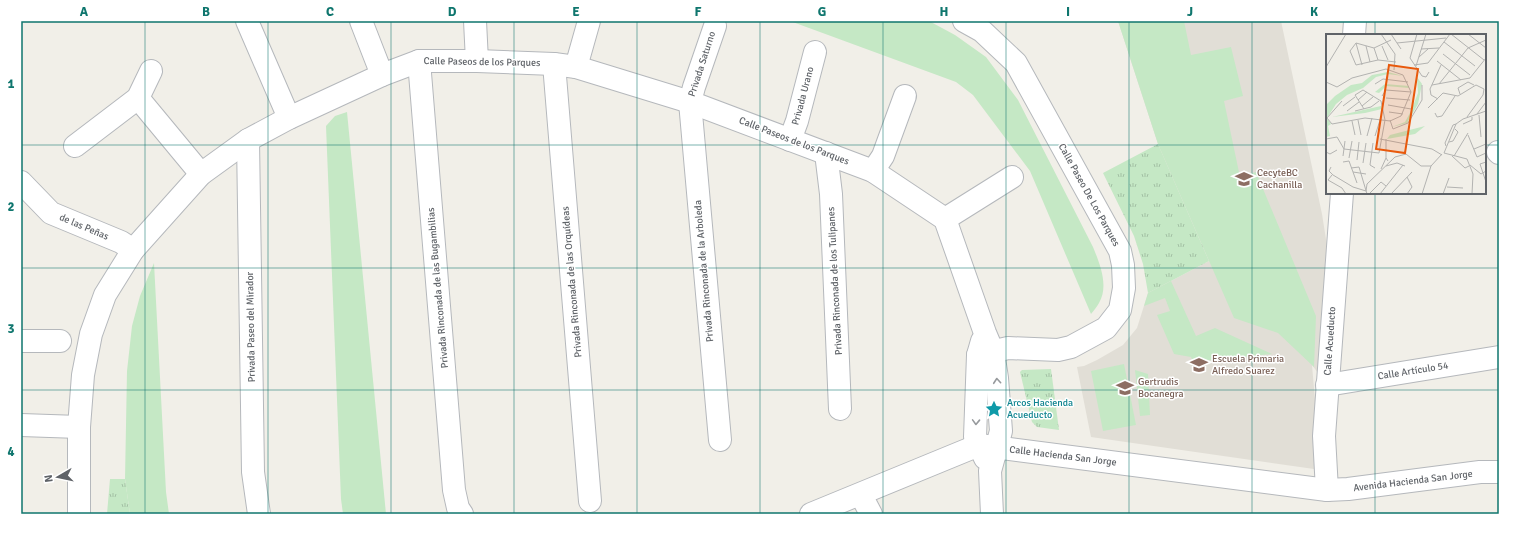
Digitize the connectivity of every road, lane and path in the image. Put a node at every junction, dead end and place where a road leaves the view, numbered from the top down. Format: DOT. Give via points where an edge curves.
graph roads {
  1 [pos="247,21"];
  2 [pos="361,21"];
  3 [pos="475,21"];
  4 [pos="589,21"];
  5 [pos="964,21"];
  6 [pos="1355,21"];
  7 [pos="715,26"];
  8 [pos="1354,34"];
  9 [pos="814,52"];
  10 [pos="419,61"];
  11 [pos="477,61"];
  12 [pos="554,64"];
  13 [pos="576,67"];
  14 [pos="151,71"];
  15 [pos="382,76"];
  16 [pos="905,96"];
  17 [pos="138,98"];
  18 [pos="690,102"];
  19 [pos="289,118"];
  20 [pos="248,140"];
  21 [pos="790,140"];
  22 [pos="75,146"];
  23 [pos="826,153"];
  24 [pos="873,171"];
  25 [pos="201,174"];
  26 [pos="1012,177"];
  27 [pos="21,182"];
  28 [pos="1342,194"];
  29 [pos="945,219"];
  30 [pos="133,250"];
  31 [pos="21,341"];
  32 [pos="60,341"];
  33 [pos="985,347"];
  34 [pos="1499,357"];
  35 [pos="1327,385"];
  36 [pos="840,409"];
  37 [pos="21,425"];
  38 [pos="79,427"];
  39 [pos="720,440"];
  40 [pos="988,446"];
  41 [pos="1499,472"];
  42 [pos="1327,490"];
  43 [pos="861,495"];
  44 [pos="590,501"];
  45 [pos="79,514"];
  46 [pos="258,514"];
  47 [pos="462,514"];
  48 [pos="811,514"];
  49 [pos="871,514"];
  50 [pos="992,514"];
  1 -- 19 [label="street"];
  2 -- 15 [label="street"];
  3 -- 11 [label="street"];
  4 -- 13 [label="street"];
  5 -- 33 [label="street, Calle Paseo De Los Parques" via="982,31 1016,63 1120,251 1123,265 1124,288 1120,310 1106,328 1071,347 1058,350"];
  6 -- 8 [label="street"];
  7 -- 18 [label="street, Privada Saturno"];
  9 -- 21 [label="street, Privada Urano"];
  10 -- 11 [label="street, Calle Paseos de los Parques"];
  10 -- 15 [label="street, Calle Paseos de los Parques"];
  10 -- 47 [label="street, Privada Rinconada de las Bugambilias" via="454,490"];
  11 -- 12 [label="street, Calle Paseos de los Parques"];
  12 -- 13 [label="street, Calle Paseos de los Parques"];
  12 -- 44 [label="street, Privada Rinconada de las Orquídeas"];
  13 -- 18 [label="street, Calle Paseos de los Parques"];
  14 -- 17 [label="street"];
  15 -- 19 [label="street, Calle Paseos de los Parques"];
  16 -- 24 [label="street" via="883,156"];
  17 -- 22 [label="street"];
  17 -- 25 [label="street"];
  18 -- 21 [label="street, Calle Paseos de los Parques"];
  18 -- 39 [label="street, Privada Rinconada de la Arboleda"];
  19 -- 20 [label="street, Calle Paseos de los Parques"];
  20 -- 25 [label="street, Calle Paseos de los Parques"];
  20 -- 46 [label="street, Privada Paseo del Mirador" via="253,472"];
  21 -- 23 [label="street, Calle Paseos de los Parques"];
  23 -- 24 [label="street, Calle Paseos de los Parques"];
  23 -- 36 [label="street, Privada Rinconada de los Tulipanes" via="831,194"];
  24 -- 29 [label="street, Calle Paseos de los Parques"];
  25 -- 30 [label="street, Calle Paseos de los Parques"];
  26 -- 29 [label="street"];
  27 -- 30 [label="street, de las Peñas" via="51,213"];
  28 -- 35 [label="street, Calle Acueducto"];
  29 -- 33 [label="street"];
  30 -- 38 [label="street, Calle Paseos de los Parques" via="105,295 91,334 83,375"];
  31 -- 32 [label="street"];
  33 -- 40 [label="street" via="975,437"];
  34 -- 35 [label="street, Calle Artículo 54"];
  35 -- 42 [label="street, Calle Acueducto" via="1324,436"];
  37 -- 38 [label="street"];
  38 -- 45 [label="street, Calle Paseos de los Parques"];
  40 -- 42 [label="street, Calle Hacienda San Jorge"];
  40 -- 43 [label="street"];
  40 -- 50 [label="street"];
  41 -- 42 [label="street, Avenida Hacienda San Jorge"];
  43 -- 48 [label="street"];
  43 -- 49 [label="street"];
}
